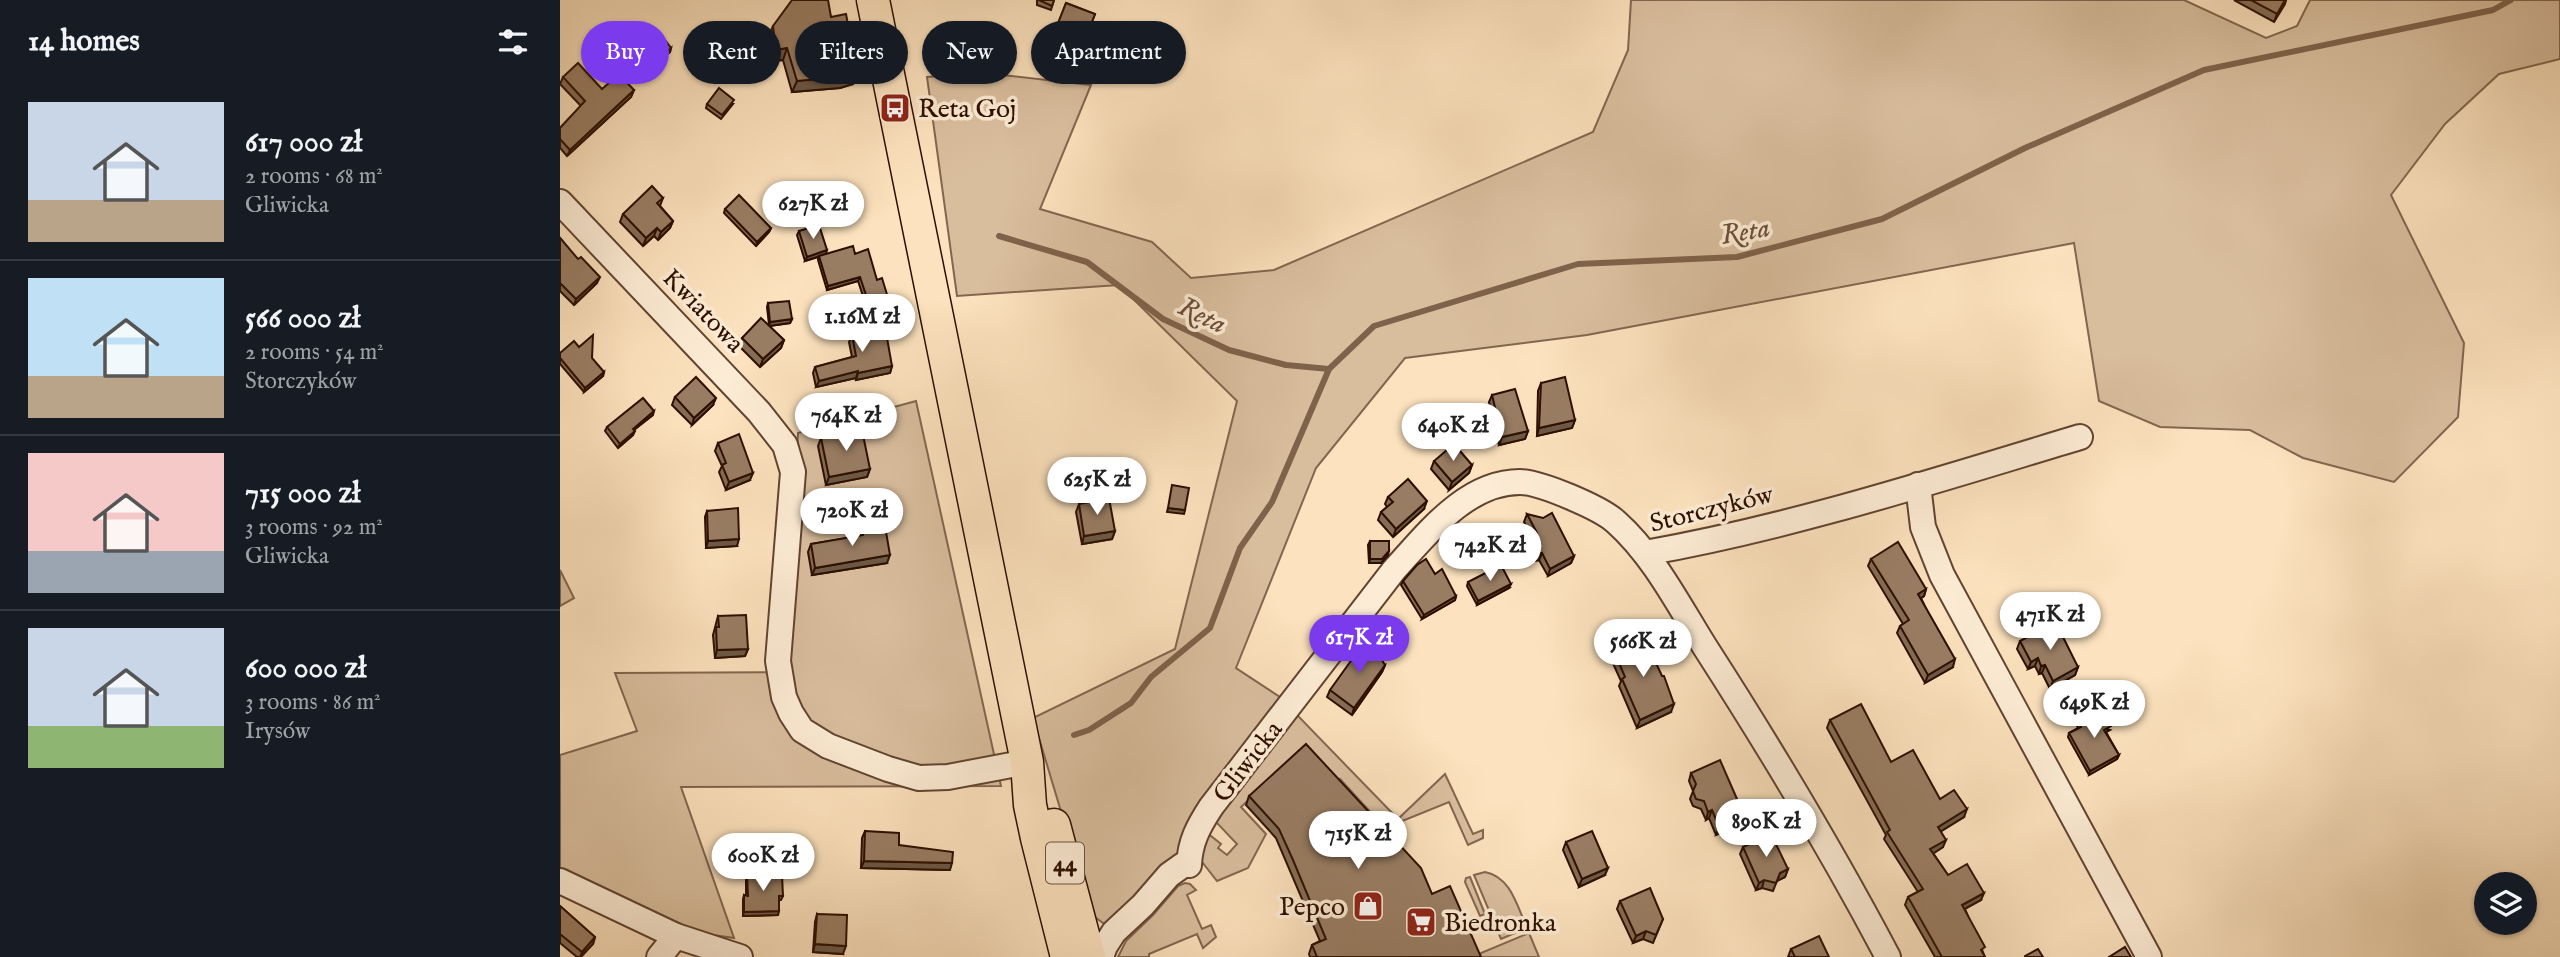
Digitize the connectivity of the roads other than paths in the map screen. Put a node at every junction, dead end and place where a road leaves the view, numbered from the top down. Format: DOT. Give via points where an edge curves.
graph roads {
  1 [pos="873,0"];
  2 [pos="560,202"];
  3 [pos="2080,438"];
  4 [pos="1918,485"];
  5 [pos="1645,553"];
  6 [pos="1028,769"];
  7 [pos="560,881"];
  8 [pos="676,936"];
  9 [pos="659,957"];
  10 [pos="740,957"];
  11 [pos="1067,957"];
  12 [pos="1090,957"];
  13 [pos="1101,957"];
  14 [pos="1888,957"];
  15 [pos="2149,957"];
  1 -- 6 [label="main road, 44"];
  2 -- 6 [label="street, Kwiatowa" via="708,356 785,445 793,472 778,661 784,697 803,730 828,746 919,778"];
  3 -- 4 [label="street, Storczyków"];
  4 -- 5 [label="street, Storczyków"];
  4 -- 15 [label="street" via="1923,527 1942,575"];
  5 -- 13 [label="street, Gliwicka" via="1615,521 1586,503 1521,481 1485,487 1467,499 1394,570 1211,807 1195,831 1189,865 1169,875 1114,932"];
  5 -- 14 [label="street, Storczyków" via="1761,734"];
  6 -- 11 [label="main road, 44" via="1030,805"];
  6 -- 12 [label="main road, 44" via="1054,825"];
  7 -- 8 [label="street"];
  8 -- 9 [label="street"];
  8 -- 10 [label="street"];
}
